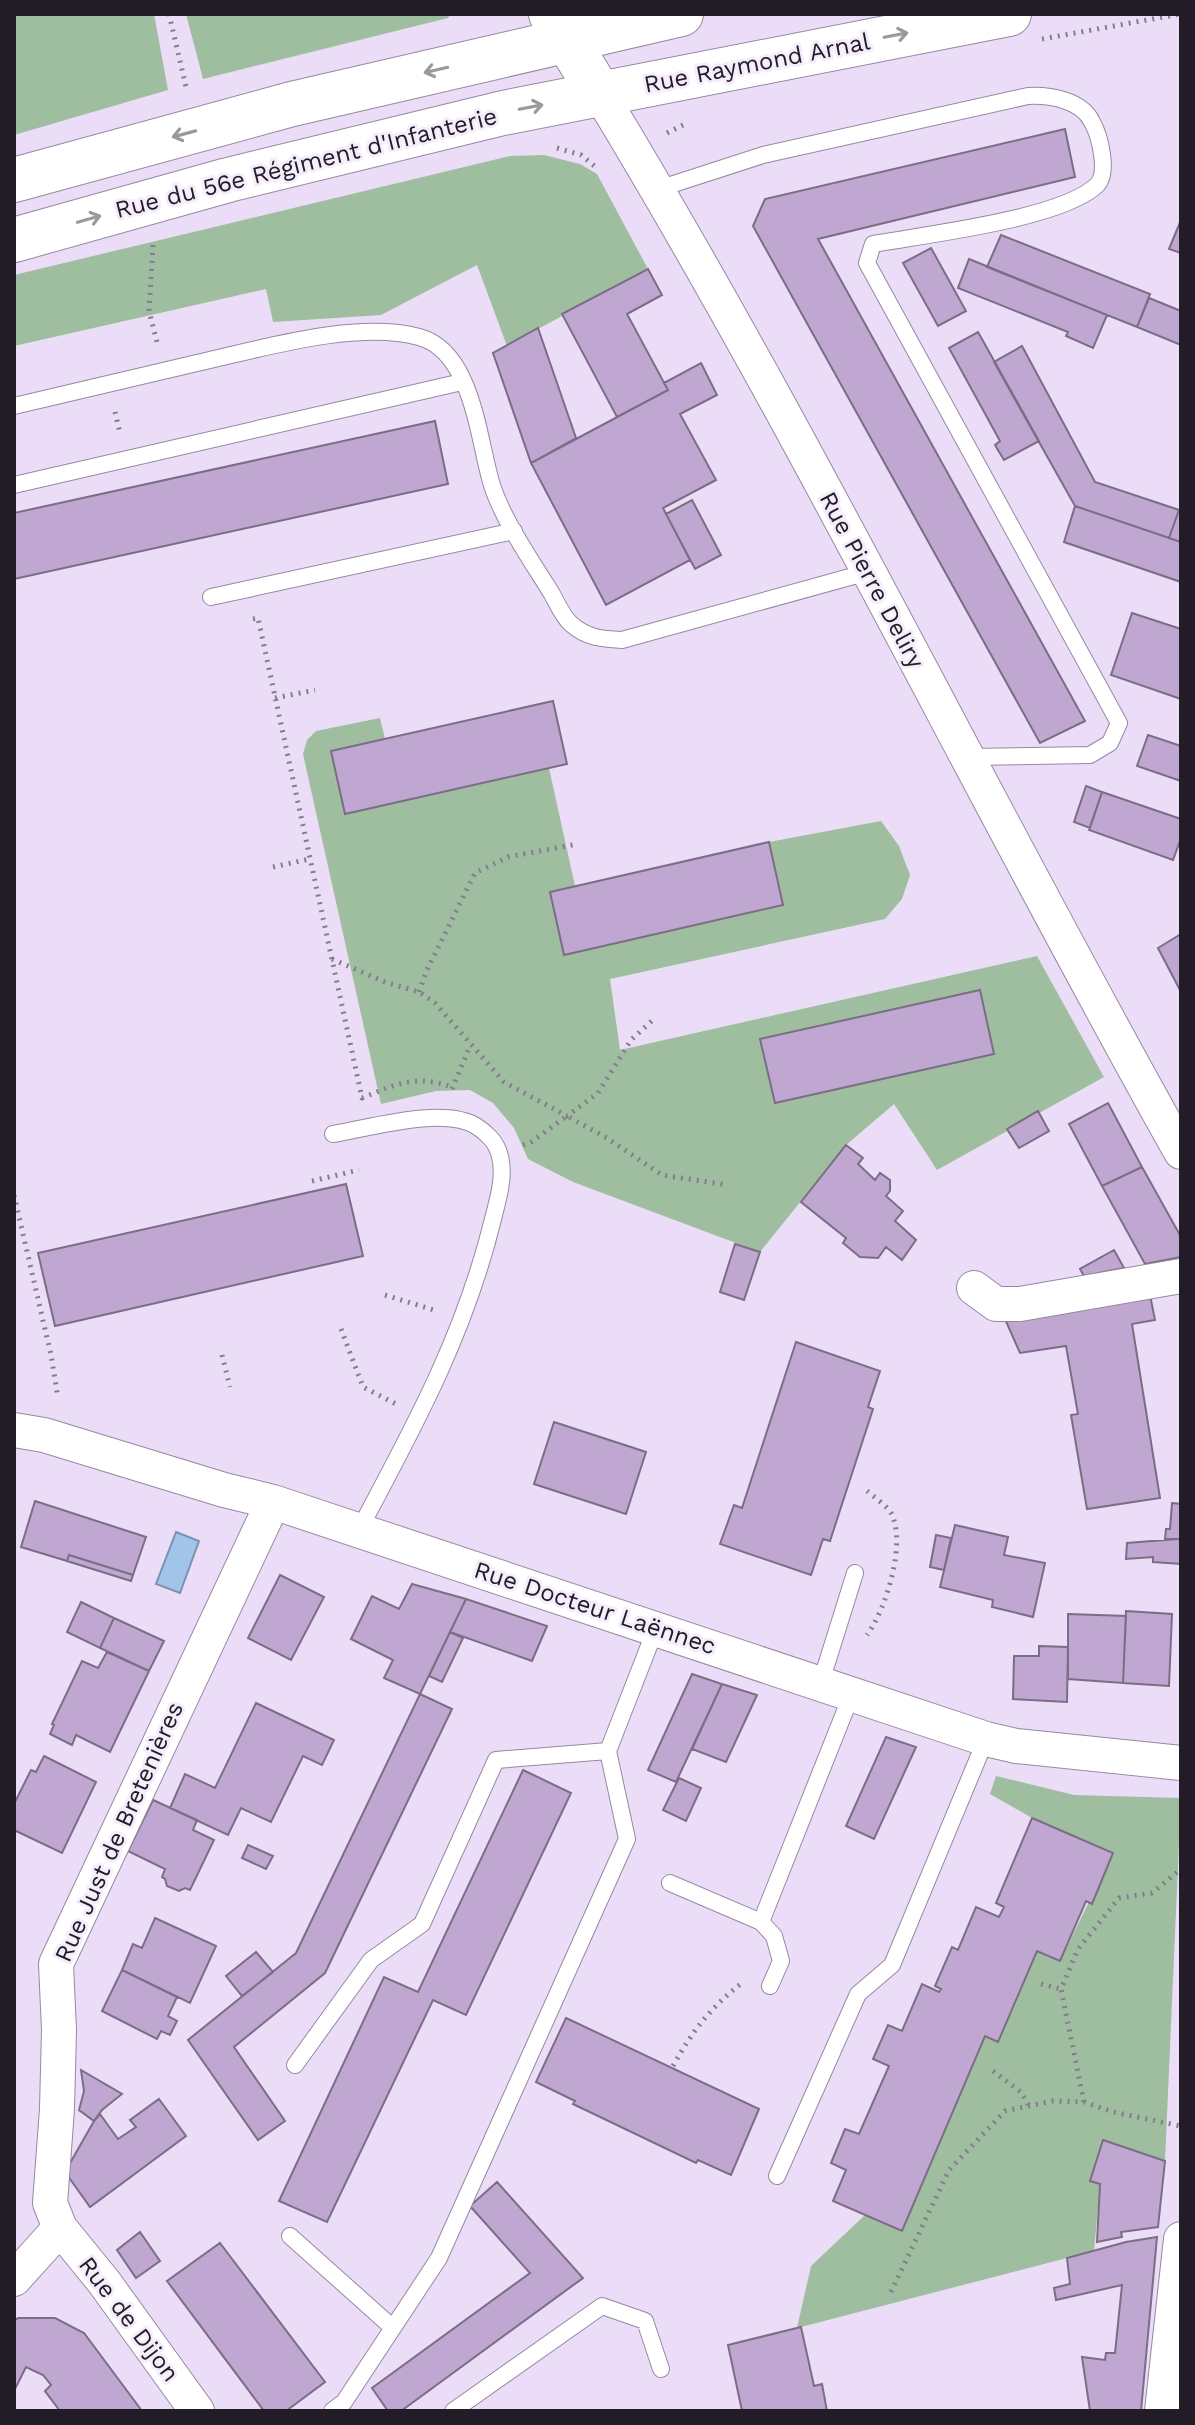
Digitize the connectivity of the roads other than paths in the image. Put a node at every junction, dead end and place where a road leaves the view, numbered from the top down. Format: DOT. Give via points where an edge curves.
graph roads {
  1 [pos="681,14"];
  2 [pos="1009,14"];
  3 [pos="559,27"];
  4 [pos="600,94"];
  5 [pos="14,180"];
  6 [pos="658,189"];
  7 [pos="14,240"];
  8 [pos="462,382"];
  9 [pos="14,406"];
  10 [pos="14,485"];
  11 [pos="514,531"];
  12 [pos="868,572"];
  13 [pos="211,597"];
  14 [pos="968,757"];
  15 [pos="333,1134"];
  16 [pos="1181,1152"];
  17 [pos="1181,1276"];
  18 [pos="974,1288"];
  19 [pos="14,1430"];
  20 [pos="273,1502"];
  21 [pos="359,1530"];
  22 [pos="855,1573"];
  23 [pos="656,1628"];
  24 [pos="820,1685"];
  25 [pos="851,1696"];
  26 [pos="986,1739"];
  27 [pos="608,1751"];
  28 [pos="1181,1763"];
  29 [pos="670,1883"];
  30 [pos="761,1922"];
  31 [pos="770,1986"];
  32 [pos="295,2065"];
  33 [pos="777,2176"];
  34 [pos="60,2228"];
  35 [pos="290,2236"];
  36 [pos="1181,2239"];
  37 [pos="14,2279"];
  38 [pos="393,2328"];
  39 [pos="661,2369"];
  40 [pos="197,2411"];
  41 [pos="332,2411"];
  42 [pos="453,2411"];
  43 [pos="1162,2411"];
  1 -- 3 [label="main road"];
  4 -- 2 [label="main road, Rue Raymond Arnal, one-way"];
  3 -- 4 [label="main road, Rue Pierre Deliry"];
  3 -- 5 [label="main road, one-way"];
  4 -- 6 [label="street, Rue Pierre Deliry"];
  7 -- 4 [label="main road, Rue du 56e Régiment d'Infanterie, one-way" via="228,180"];
  6 -- 12 [label="street, Rue Pierre Deliry"];
  6 -- 14 [label="lane" via="763,155 1028,96 1048,95 1084,109 1093,123 1105,169 1098,184 1080,196 998,222 873,244 867,263 1119,723 1110,743 1090,755"];
  8 -- 9 [label="lane" via="437,343 393,332 330,335"];
  8 -- 10 [label="lane"];
  8 -- 11 [label="lane" via="480,427 491,484"];
  11 -- 12 [label="lane" via="570,623 592,638 622,640"];
  11 -- 13 [label="lane"];
  12 -- 14 [label="street, Rue Pierre Deliry"];
  14 -- 16 [label="street, Rue Pierre Deliry"];
  15 -- 21 [label="lane" via="453,1118 475,1125 500,1154 500,1191 487,1245 457,1332 429,1399"];
  17 -- 18 [label="street" via="1020,1304 996,1304"];
  19 -- 20 [label="street, Rue Docteur Laënnec"];
  20 -- 21 [label="street, Rue Docteur Laënnec"];
  20 -- 34 [label="street, Rue Just de Bretenières" via="56,1964 59,2030 50,2203"];
  21 -- 23 [label="street, Rue Docteur Laënnec"];
  22 -- 24 [label="lane"];
  23 -- 24 [label="street, Rue Docteur Laënnec"];
  23 -- 27 [label="lane"];
  24 -- 25 [label="street, Rue Docteur Laënnec"];
  25 -- 26 [label="street, Rue Docteur Laënnec"];
  25 -- 30 [label="lane"];
  26 -- 28 [label="street, Rue Docteur Laënnec"];
  26 -- 33 [label="lane" via="892,1965 858,1994"];
  27 -- 32 [label="lane" via="496,1760 422,1924 371,1960"];
  27 -- 38 [label="lane" via="627,1839 439,2258"];
  29 -- 30 [label="lane"];
  30 -- 31 [label="lane" via="774,1936 781,1961"];
  34 -- 37 [label="street"];
  34 -- 40 [label="street, Rue de Dijon"];
  35 -- 38 [label="lane"];
  36 -- 43 [label="street"];
  38 -- 41 [label="lane" via="344,2402"];
  39 -- 42 [label="lane" via="645,2321 602,2306"];
}
